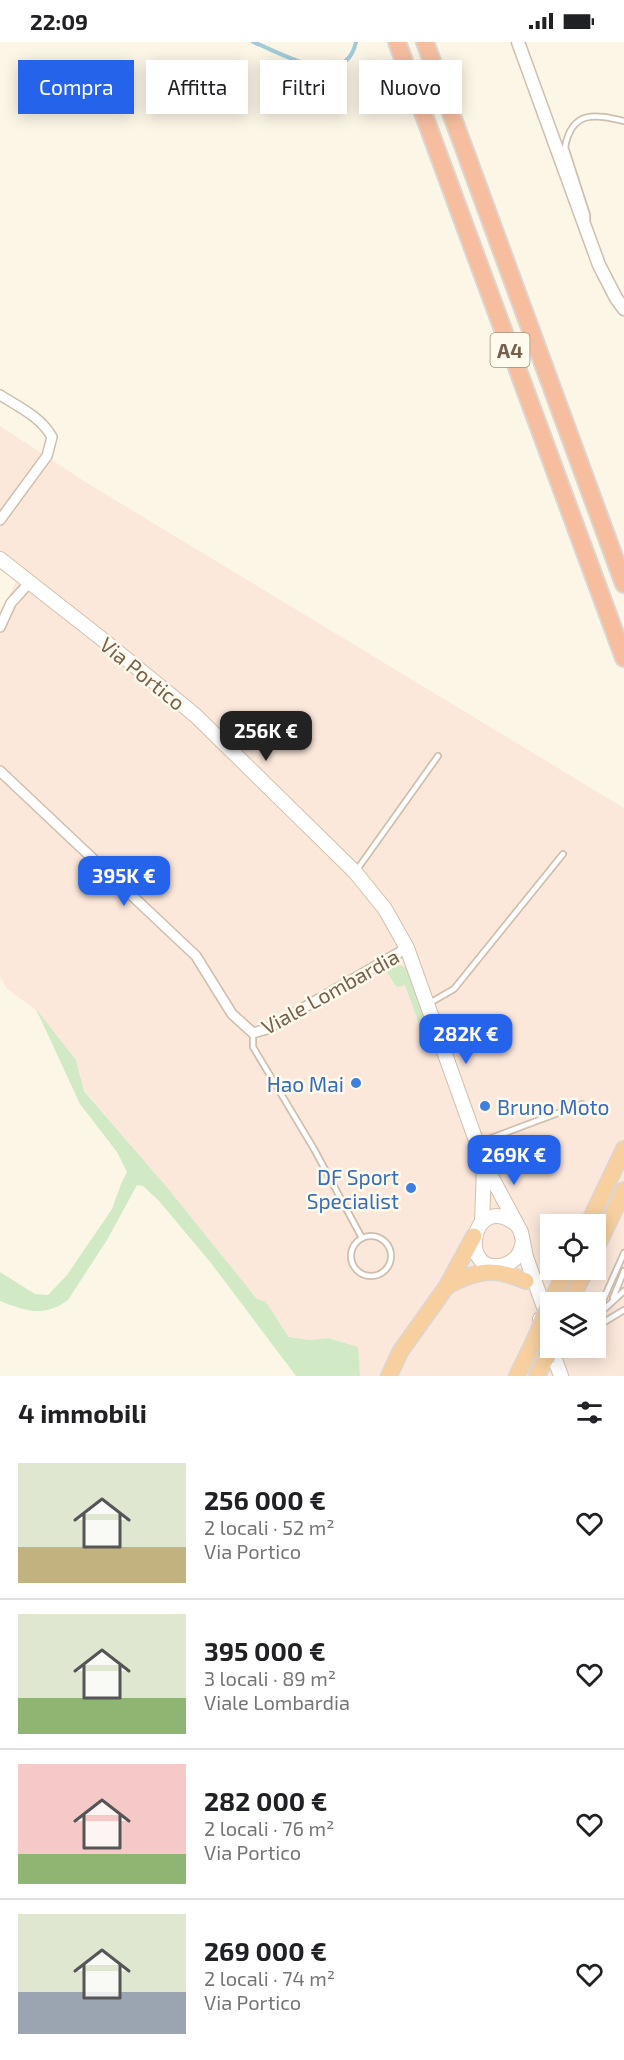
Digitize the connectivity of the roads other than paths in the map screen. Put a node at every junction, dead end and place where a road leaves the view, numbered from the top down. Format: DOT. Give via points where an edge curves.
graph roads {
  1 [pos="397,42"];
  2 [pos="425,42"];
  3 [pos="518,42"];
  4 [pos="624,122"];
  5 [pos="588,232"];
  6 [pos="624,309"];
  7 [pos="0,395"];
  8 [pos="0,520"];
  9 [pos="0,559"];
  10 [pos="30,582"];
  11 [pos="624,584"];
  12 [pos="0,627"];
  13 [pos="624,658"];
  14 [pos="438,756"];
  15 [pos="0,771"];
  16 [pos="563,854"];
  17 [pos="355,872"];
  18 [pos="407,948"];
  19 [pos="428,1004"];
  20 [pos="253,1033"];
  21 [pos="582,1104"];
  22 [pos="477,1144"];
  23 [pos="624,1149"];
  24 [pos="484,1162"];
  25 [pos="624,1190"];
  26 [pos="624,1204"];
  27 [pos="593,1214"];
  28 [pos="612,1216"];
  29 [pos="482,1222"];
  30 [pos="516,1224"];
  31 [pos="606,1228"];
  32 [pos="474,1236"];
  33 [pos="362,1238"];
  34 [pos="522,1245"];
  35 [pos="624,1252"];
  36 [pos="488,1263"];
  37 [pos="507,1264"];
  38 [pos="624,1270"];
  39 [pos="624,1279"];
  40 [pos="526,1281"];
  41 [pos="447,1286"];
  42 [pos="618,1286"];
  43 [pos="624,1291"];
  44 [pos="606,1293"];
  45 [pos="540,1296"];
  46 [pos="612,1301"];
  47 [pos="606,1307"];
  48 [pos="624,1310"];
  49 [pos="606,1321"];
  50 [pos="540,1328"];
  51 [pos="549,1358"];
  52 [pos="559,1358"];
  53 [pos="388,1376"];
  54 [pos="518,1376"];
  55 [pos="537,1376"];
  56 [pos="561,1376"];
  57 [pos="569,1376"];
  1 -- 13 [label="highway, A4"];
  2 -- 11 [label="highway, A4"];
  3 -- 5 [label="street"];
  4 -- 5 [label="lane" via="604,116 583,117 567,138 565,147 587,215"];
  5 -- 6 [label="street" via="608,283"];
  7 -- 8 [label="street" via="38,419 52,437 47,456"];
  9 -- 10 [label="main road, Via Portico"];
  10 -- 12 [label="street" via="11,603"];
  10 -- 17 [label="main road, Via Portico" via="195,715"];
  14 -- 17 [label="lane"];
  15 -- 20 [label="street, Viale Lombardia" via="196,956 232,1014"];
  16 -- 19 [label="lane" via="454,989"];
  17 -- 18 [label="main road, Via Portico" via="385,909"];
  18 -- 19 [label="main road, Via Portico"];
  18 -- 20 [label="street, Viale Lombardia" via="267,1029"];
  19 -- 22 [label="main road, Via Portico"];
  20 -- 33 [label="lane, Viale Lombardia" via="253,1047"];
  21 -- 22 [label="lane"];
  22 -- 24 [label="main road, Via Portico"];
  23 -- 27 [label="highway"];
  24 -- 29 [label="main road, Via Portico"];
  24 -- 30 [label="main road, Via Portico"];
  25 -- 28 [label="highway"];
  26 -- 28 [label="highway"];
  28 -- 31 [label="highway"];
  29 -- 30 [label="main road" via="501,1217"];
  29 -- 32 [label="main road, Via Portico"];
  30 -- 34 [label="main road, Via Portico"];
  32 -- 36 [label="main road" via="476,1252"];
  32 -- 41 [label="highway"];
  33 -- 33 [label="lane" via="351,1254 354,1267 365,1275 383,1272 391,1261 390,1248 375,1236"];
  34 -- 37 [label="main road" via="518,1256"];
  34 -- 45 [label="main road, Via Portico"];
  35 -- 44 [label="lane"];
  36 -- 37 [label="main road"];
  36 -- 41 [label="highway" via="466,1269"];
  37 -- 40 [label="main road"];
  38 -- 42 [label="lane"];
  39 -- 42 [label="lane"];
  40 -- 41 [label="highway" via="489,1271"];
  40 -- 56 [label="main road"];
  41 -- 53 [label="highway" via="400,1352"];
  42 -- 46 [label="lane"];
  43 -- 46 [label="lane"];
  46 -- 47 [label="lane"];
  48 -- 49 [label="lane"];
  50 -- 54 [label="highway, bridge"];
  51 -- 55 [label="highway"];
  52 -- 57 [label="main road"];
}
